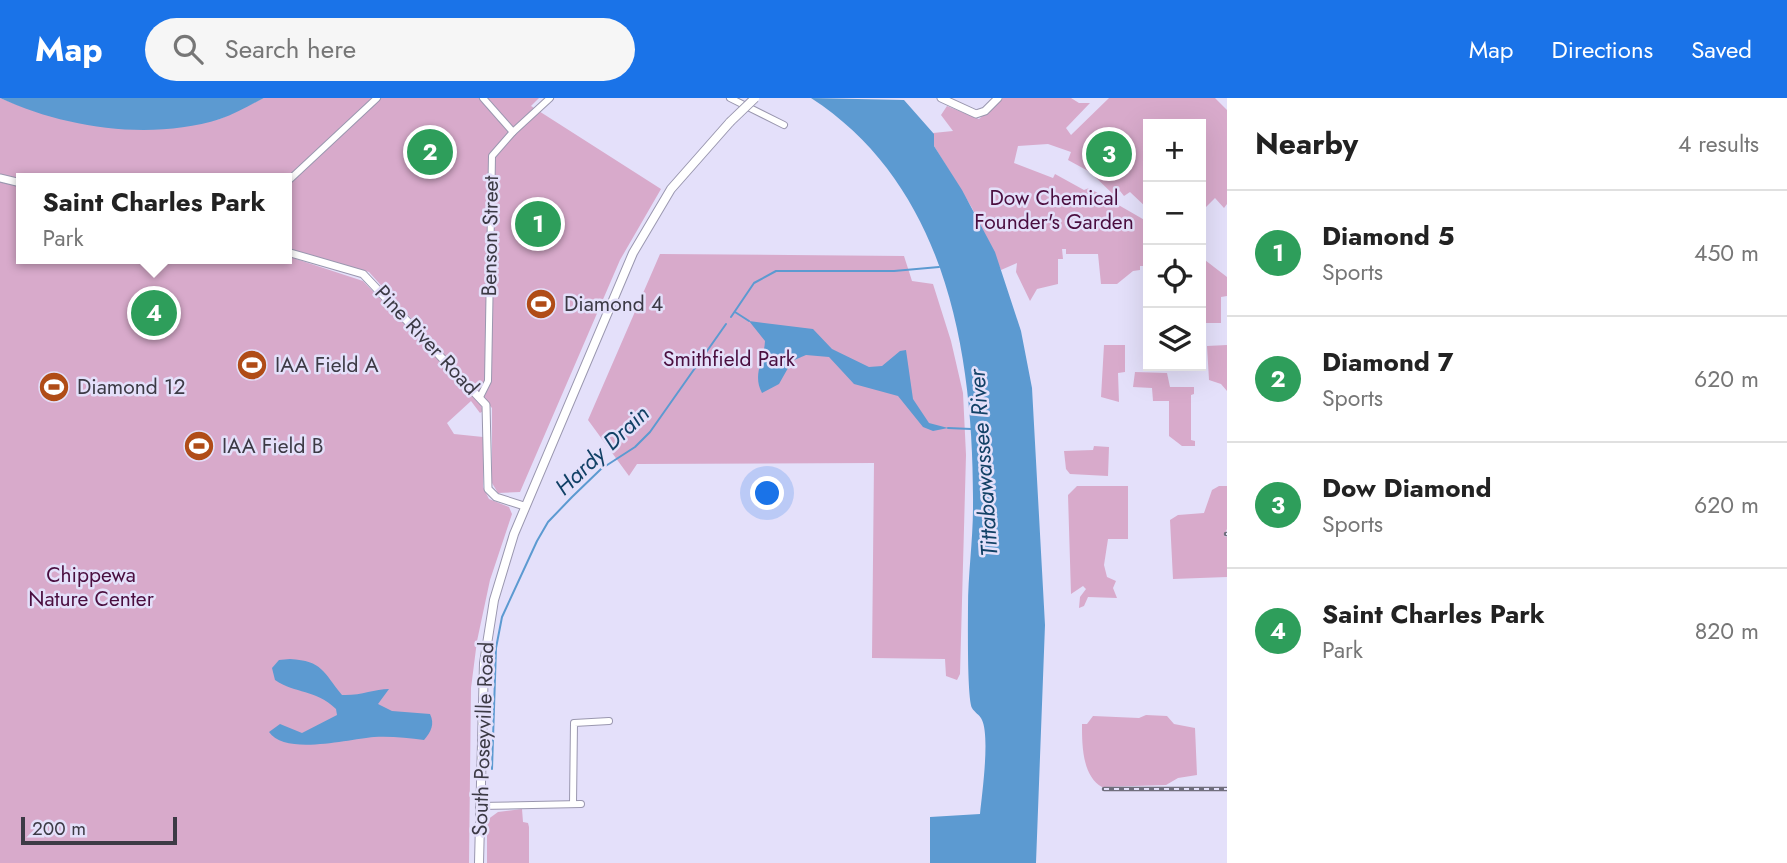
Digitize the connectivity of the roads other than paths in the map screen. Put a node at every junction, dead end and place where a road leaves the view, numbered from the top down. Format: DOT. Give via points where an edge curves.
graph roads {
  1 [pos="377,98"];
  2 [pos="483,98"];
  3 [pos="550,98"];
  4 [pos="730,98"];
  5 [pos="755,98"];
  6 [pos="941,98"];
  7 [pos="998,98"];
  8 [pos="784,125"];
  9 [pos="513,132"];
  10 [pos="292,177"];
  11 [pos="292,253"];
  12 [pos="480,397"];
  13 [pos="524,506"];
  14 [pos="609,721"];
  15 [pos="573,804"];
  16 [pos="581,804"];
  17 [pos="480,806"];
  18 [pos="479,863"];
  1 -- 10 [label="street"];
  2 -- 9 [label="street"];
  3 -- 9 [label="street, Benson Street"];
  4 -- 8 [label="street"];
  5 -- 13 [label="main road, South Poseyville Road, bridge" via="693,161 646,226"];
  6 -- 7 [label="street" via="980,114"];
  9 -- 12 [label="street, Benson Street" via="492,156 488,381"];
  11 -- 12 [label="street, Pine River Road" via="363,274"];
  12 -- 13 [label="street, Pine River Road" via="488,415 488,489 496,497"];
  13 -- 17 [label="main road, South Poseyville Road" via="498,582 486,639"];
  14 -- 15 [label="street" via="574,723"];
  15 -- 16 [label="street"];
  15 -- 17 [label="street"];
  17 -- 18 [label="main road, South Poseyville Road"];
}
